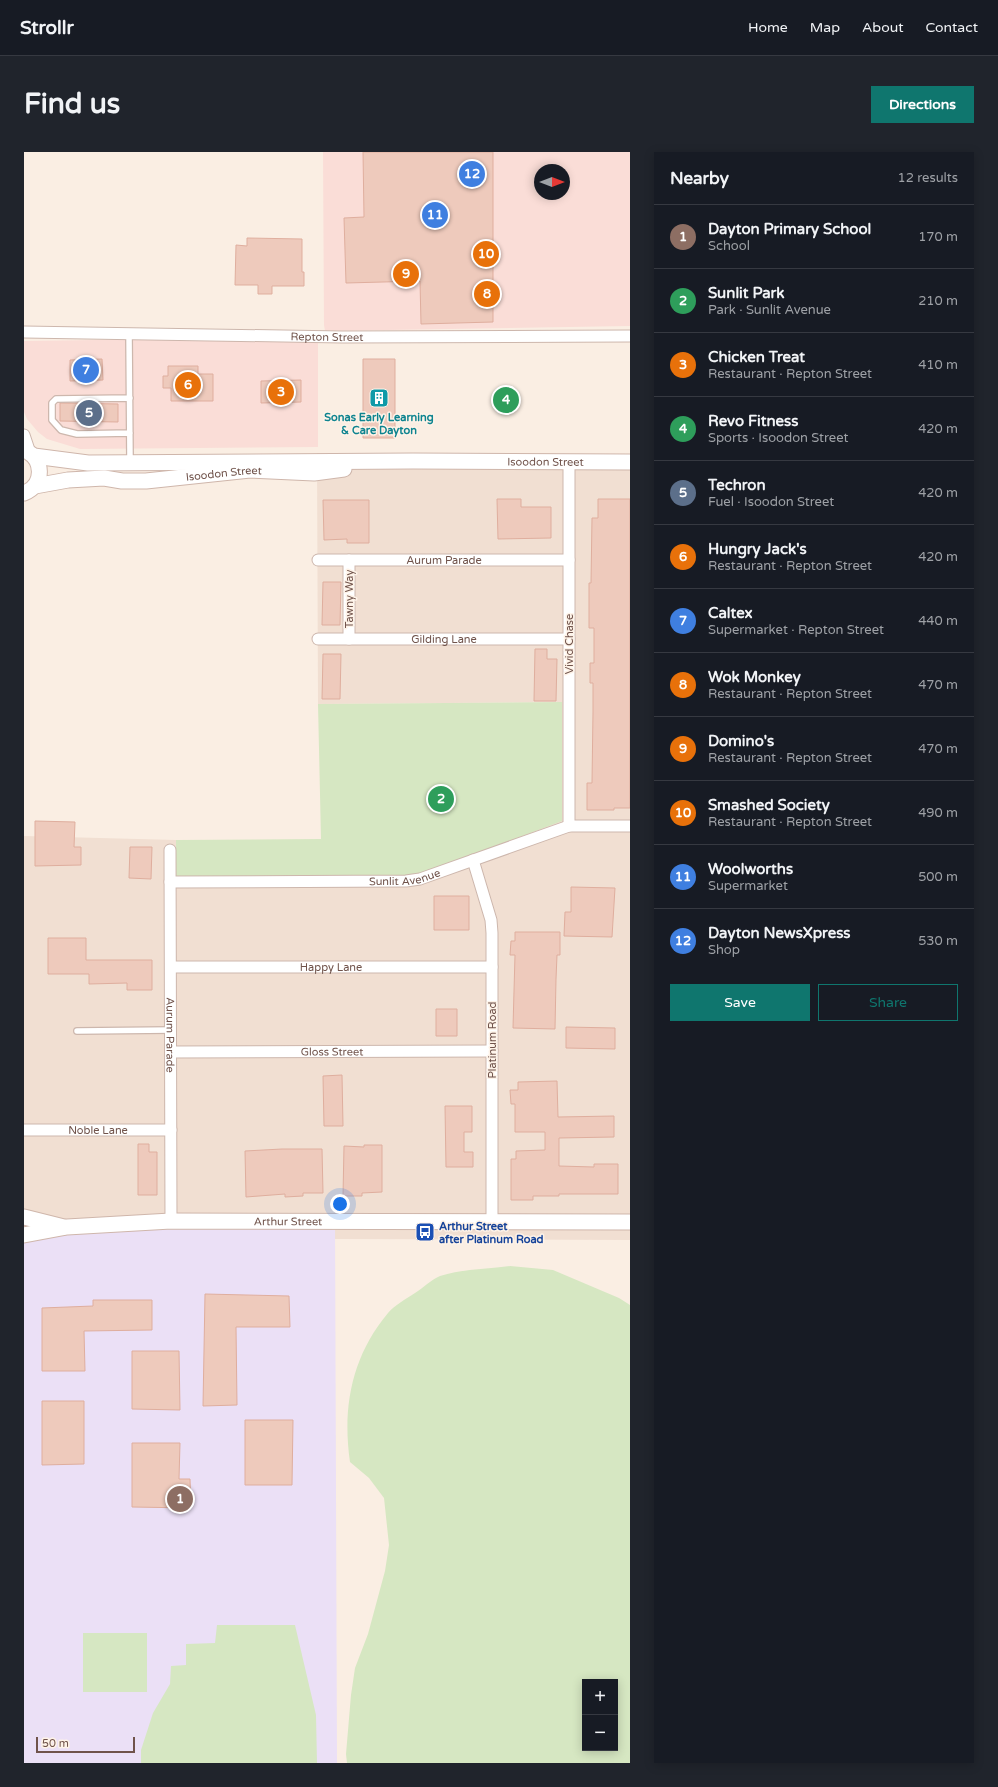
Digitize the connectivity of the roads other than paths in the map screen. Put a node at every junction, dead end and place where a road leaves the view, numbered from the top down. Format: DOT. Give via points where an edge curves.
graph roads {
  1 [pos="24,332"];
  2 [pos="129,334"];
  3 [pos="630,336"];
  4 [pos="130,398"];
  5 [pos="130,433"];
  6 [pos="24,435"];
  7 [pos="29,453"];
  8 [pos="412,461"];
  9 [pos="569,462"];
  10 [pos="630,462"];
  11 [pos="130,463"];
  12 [pos="27,492"];
  13 [pos="318,560"];
  14 [pos="349,560"];
  15 [pos="569,560"];
  16 [pos="318,639"];
  17 [pos="349,639"];
  18 [pos="569,639"];
  19 [pos="569,826"];
  20 [pos="630,826"];
  21 [pos="170,850"];
  22 [pos="473,860"];
  23 [pos="170,882"];
  24 [pos="171,967"];
  25 [pos="492,967"];
  26 [pos="171,1030"];
  27 [pos="77,1031"];
  28 [pos="492,1051"];
  29 [pos="171,1052"];
  30 [pos="24,1130"];
  31 [pos="171,1130"];
  32 [pos="24,1217"];
  33 [pos="171,1221"];
  34 [pos="492,1222"];
  35 [pos="630,1222"];
  36 [pos="67,1228"];
  37 [pos="24,1235"];
  1 -- 2 [label="street, Repton Street"];
  2 -- 3 [label="street, Repton Street" via="342,337"];
  2 -- 4 [label="lane"];
  4 -- 5 [label="lane"];
  4 -- 5 [label="lane" via="56,399 52,403 52,420 61,430 77,434"];
  5 -- 11 [label="lane"];
  6 -- 7 [label="street"];
  7 -- 11 [label="street, Isoodon Street" via="88,463"];
  7 -- 12 [label="street, Isoodon Street" via="38,464 40,473"];
  8 -- 9 [label="street, Isoodon Street"];
  8 -- 11 [label="street, Isoodon Street"];
  8 -- 12 [label="street, Isoodon Street" via="314,473 250,470 146,481 104,478 68,480"];
  9 -- 10 [label="street, Isoodon Street"];
  9 -- 15 [label="street, Vivid Chase"];
  13 -- 14 [label="street, Aurum Parade"];
  14 -- 15 [label="street, Aurum Parade"];
  14 -- 17 [label="street, Tawny Way"];
  15 -- 18 [label="street, Vivid Chase"];
  16 -- 17 [label="street, Gilding Lane"];
  17 -- 18 [label="street, Gilding Lane"];
  18 -- 19 [label="street, Vivid Chase"];
  19 -- 20 [label="street, Sunlit Avenue"];
  19 -- 22 [label="street, Sunlit Avenue"];
  21 -- 23 [label="street, Aurum Parade"];
  22 -- 23 [label="street, Sunlit Avenue" via="420,879 406,881"];
  22 -- 25 [label="street, Platinum Road" via="491,920"];
  23 -- 24 [label="street, Aurum Parade"];
  24 -- 25 [label="street, Happy Lane"];
  24 -- 26 [label="street, Aurum Parade"];
  25 -- 28 [label="street, Platinum Road"];
  26 -- 27 [label="lane"];
  26 -- 29 [label="street, Aurum Parade"];
  28 -- 29 [label="street, Gloss Street"];
  28 -- 34 [label="street, Platinum Road"];
  29 -- 31 [label="street, Aurum Parade"];
  30 -- 31 [label="street, Noble Lane"];
  31 -- 33 [label="street, Aurum Parade"];
  32 -- 36 [label="street, Arthur Street"];
  33 -- 34 [label="street, Arthur Street"];
  33 -- 36 [label="street, Arthur Street"];
  34 -- 35 [label="street, Arthur Street"];
  36 -- 37 [label="street, Arthur Street"];
}
